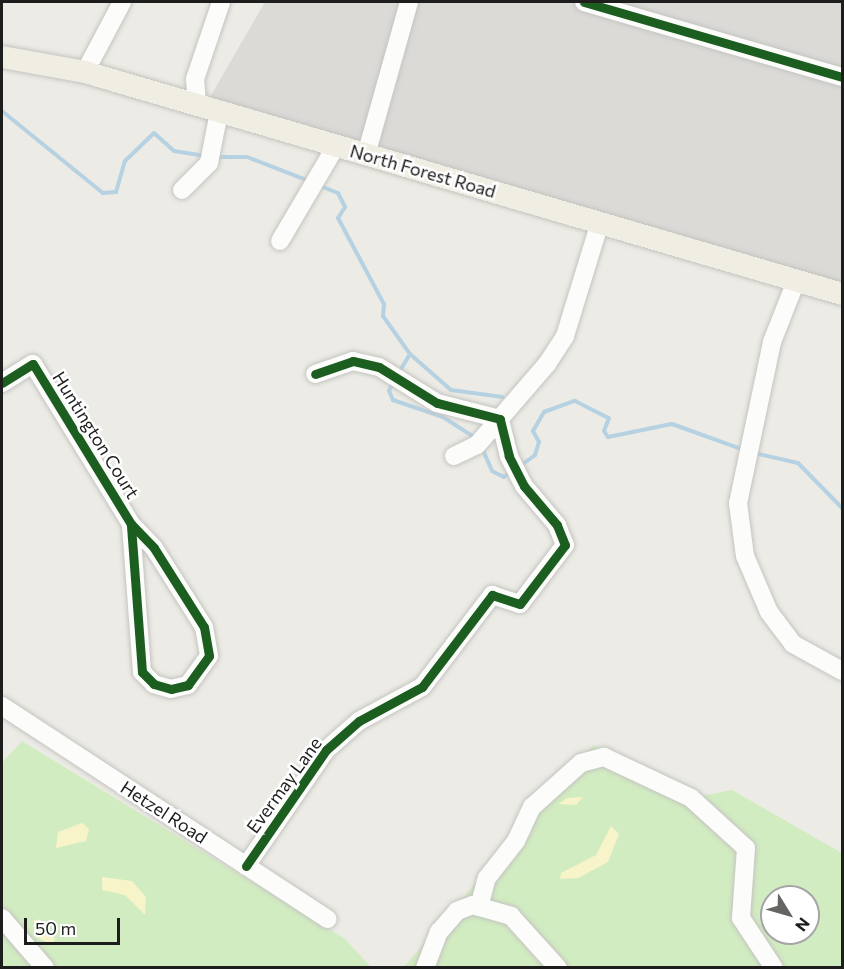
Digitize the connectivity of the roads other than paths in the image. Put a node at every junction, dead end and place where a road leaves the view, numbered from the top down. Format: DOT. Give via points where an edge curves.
graph roads {
  1 [pos="122,2"];
  2 [pos="221,2"];
  3 [pos="409,2"];
  4 [pos="584,2"];
  5 [pos="2,57"];
  6 [pos="85,72"];
  7 [pos="843,77"];
  8 [pos="197,106"];
  9 [pos="219,112"];
  10 [pos="336,146"];
  11 [pos="366,155"];
  12 [pos="182,190"];
  13 [pos="600,222"];
  14 [pos="280,241"];
  15 [pos="796,281"];
  16 [pos="843,294"];
  17 [pos="315,374"];
  18 [pos="2,383"];
  19 [pos="500,419"];
  20 [pos="454,456"];
  21 [pos="131,524"];
  22 [pos="843,671"];
  23 [pos="2,706"];
  24 [pos="246,866"];
  25 [pos="479,907"];
  26 [pos="2,918"];
  27 [pos="327,919"];
  28 [pos="45,968"];
  29 [pos="424,968"];
  30 [pos="558,968"];
  31 [pos="774,968"];
  1 -- 6 [label="street"];
  2 -- 8 [label="street" via="195,79"];
  3 -- 11 [label="street"];
  4 -- 7 [label="street"];
  5 -- 6 [label="main road, North Forest Road"];
  6 -- 8 [label="main road, North Forest Road"];
  8 -- 9 [label="main road, North Forest Road"];
  9 -- 10 [label="main road, North Forest Road"];
  9 -- 12 [label="street" via="211,154"];
  10 -- 11 [label="main road, North Forest Road"];
  10 -- 14 [label="street"];
  11 -- 13 [label="main road, North Forest Road"];
  13 -- 15 [label="main road, North Forest Road"];
  13 -- 19 [label="street" via="565,336"];
  15 -- 16 [label="main road, North Forest Road"];
  15 -- 22 [label="street" via="772,342 738,503 745,556 769,612 793,644"];
  17 -- 19 [label="street" via="353,361 379,367 437,403"];
  18 -- 21 [label="street, Huntington Court" via="33,364"];
  19 -- 20 [label="street" via="477,445"];
  19 -- 24 [label="street, Evermay Lane" via="508,456 524,486 557,525 565,545 520,604 492,595 422,687 358,721 326,750"];
  21 -- 21 [label="street, Huntington Court" via="142,672 154,684 171,689 188,685 202,671 211,642 154,548"];
  23 -- 24 [label="street, Hetzel Road"];
  24 -- 27 [label="street, Hetzel Road"];
  25 -- 29 [label="street" via="457,911 439,932"];
  25 -- 30 [label="street" via="511,916"];
  25 -- 31 [label="street" via="487,878 516,841 532,807 582,763 604,757 691,798 746,848 741,918"];
  26 -- 28 [label="street"];
}
